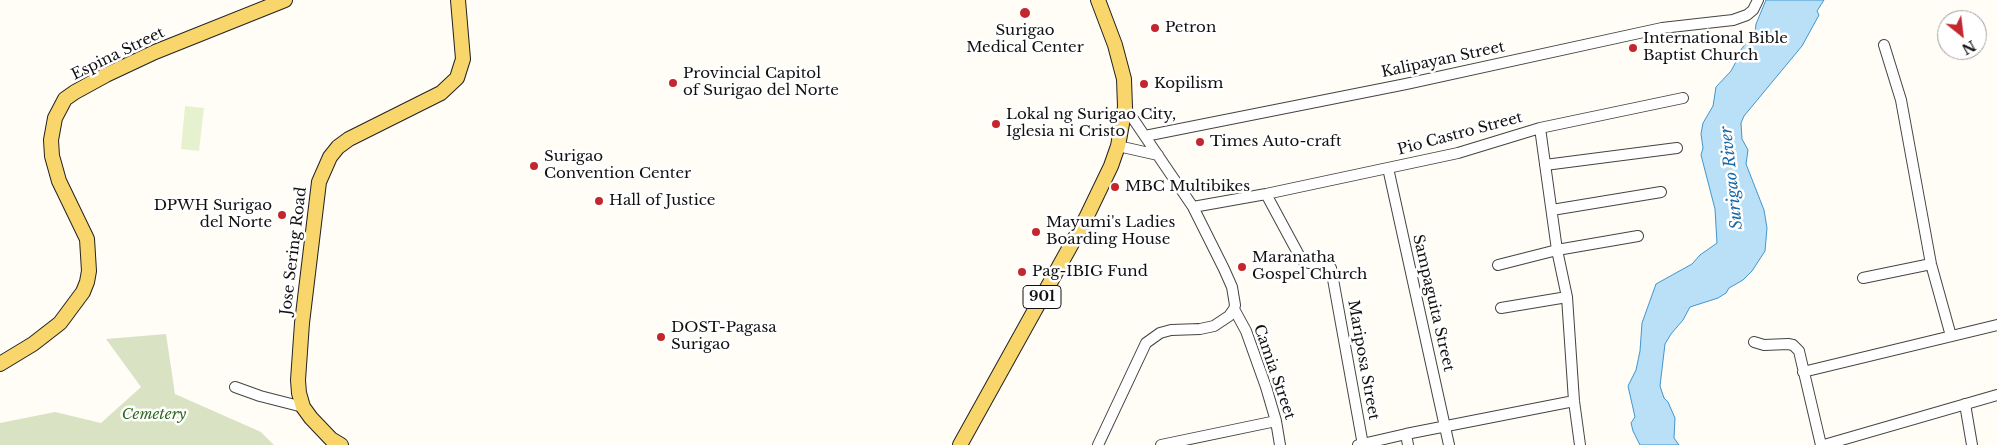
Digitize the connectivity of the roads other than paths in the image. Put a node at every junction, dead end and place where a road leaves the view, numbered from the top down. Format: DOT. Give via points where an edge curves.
graph roads {
  1 [pos="285,0"];
  2 [pos="458,0"];
  3 [pos="1098,0"];
  4 [pos="1758,0"];
  5 [pos="1884,45"];
  6 [pos="1683,98"];
  7 [pos="1125,107"];
  8 [pos="1540,128"];
  9 [pos="1145,136"];
  10 [pos="1118,146"];
  11 [pos="1677,148"];
  12 [pos="1158,155"];
  13 [pos="1545,165"];
  14 [pos="1388,168"];
  15 [pos="1661,192"];
  16 [pos="1266,194"];
  17 [pos="1193,207"];
  18 [pos="1552,210"];
  19 [pos="1638,236"];
  20 [pos="1557,250"];
  21 [pos="1931,264"];
  22 [pos="1498,265"];
  23 [pos="1863,278"];
  24 [pos="1567,297"];
  25 [pos="1501,308"];
  26 [pos="1234,309"];
  27 [pos="1997,325"];
  28 [pos="1950,336"];
  29 [pos="1754,342"];
  30 [pos="0,364"];
  31 [pos="1803,372"];
  32 [pos="235,387"];
  33 [pos="1997,395"];
  34 [pos="1574,401"];
  35 [pos="1965,404"];
  36 [pos="303,407"];
  37 [pos="1276,421"];
  38 [pos="1445,426"];
  39 [pos="1406,434"];
  40 [pos="341,445"];
  41 [pos="960,445"];
  42 [pos="1098,445"];
  43 [pos="1161,445"];
  44 [pos="1280,445"];
  45 [pos="1362,445"];
  46 [pos="1408,445"];
  47 [pos="1449,445"];
  48 [pos="1580,445"];
  49 [pos="1820,445"];
  50 [pos="1824,445"];
  51 [pos="1972,445"];
  1 -- 30 [label="main road, Espina Street" via="155,52 106,75 66,100 54,118 52,156 59,181 87,239 88,282 60,323"];
  2 -- 36 [label="main road, Jose Sering Road" via="463,59 457,78 441,93 338,147 318,182 298,380"];
  3 -- 7 [label="main road, 901" via="1124,79"];
  4 -- 9 [label="street, Kalipayan Street" via="1747,15 1733,20 1648,31"];
  5 -- 21 [label="street" via="1900,100"];
  6 -- 8 [label="street"];
  7 -- 9 [label="street, Camia Street"];
  7 -- 10 [label="main road, 901"];
  8 -- 13 [label="street, Pio Castro Street"];
  8 -- 14 [label="street, Pio Castro Street" via="1458,153"];
  9 -- 12 [label="street, Camia Street"];
  10 -- 12 [label="street"];
  10 -- 41 [label="main road, 901" via="1086,218"];
  11 -- 13 [label="street"];
  12 -- 17 [label="street, Camia Street"];
  13 -- 18 [label="street, Pio Castro Street"];
  14 -- 16 [label="street, Pio Castro Street"];
  14 -- 38 [label="street, Sampaguita Street"];
  15 -- 18 [label="street"];
  16 -- 17 [label="street, Pio Castro Street"];
  16 -- 45 [label="street, Mariposa Street" via="1303,261 1324,262 1331,268"];
  17 -- 26 [label="street, Camia Street" via="1232,287"];
  18 -- 20 [label="street, Pio Castro Street"];
  19 -- 20 [label="street"];
  20 -- 22 [label="street"];
  20 -- 24 [label="street, Pio Castro Street"];
  21 -- 23 [label="street"];
  21 -- 28 [label="street"];
  24 -- 25 [label="street"];
  24 -- 34 [label="street, Pio Castro Street"];
  26 -- 37 [label="street, Camia Street" via="1250,343"];
  26 -- 42 [label="street" via="1214,326 1160,333 1146,343"];
  27 -- 28 [label="street"];
  28 -- 31 [label="street"];
  29 -- 31 [label="street" via="1764,346 1793,345 1798,351"];
  31 -- 49 [label="street"];
  32 -- 36 [label="street"];
  33 -- 35 [label="street"];
  34 -- 38 [label="street"];
  34 -- 48 [label="street, Pio Castro Street"];
  35 -- 50 [label="street"];
  35 -- 51 [label="street"];
  36 -- 40 [label="main road, Jose Sering Road" via="321,429"];
  37 -- 43 [label="street"];
  37 -- 44 [label="street, Camia Street"];
  38 -- 39 [label="street"];
  38 -- 47 [label="street, Sampaguita Street"];
  39 -- 45 [label="street"];
  39 -- 46 [label="street"];
}
